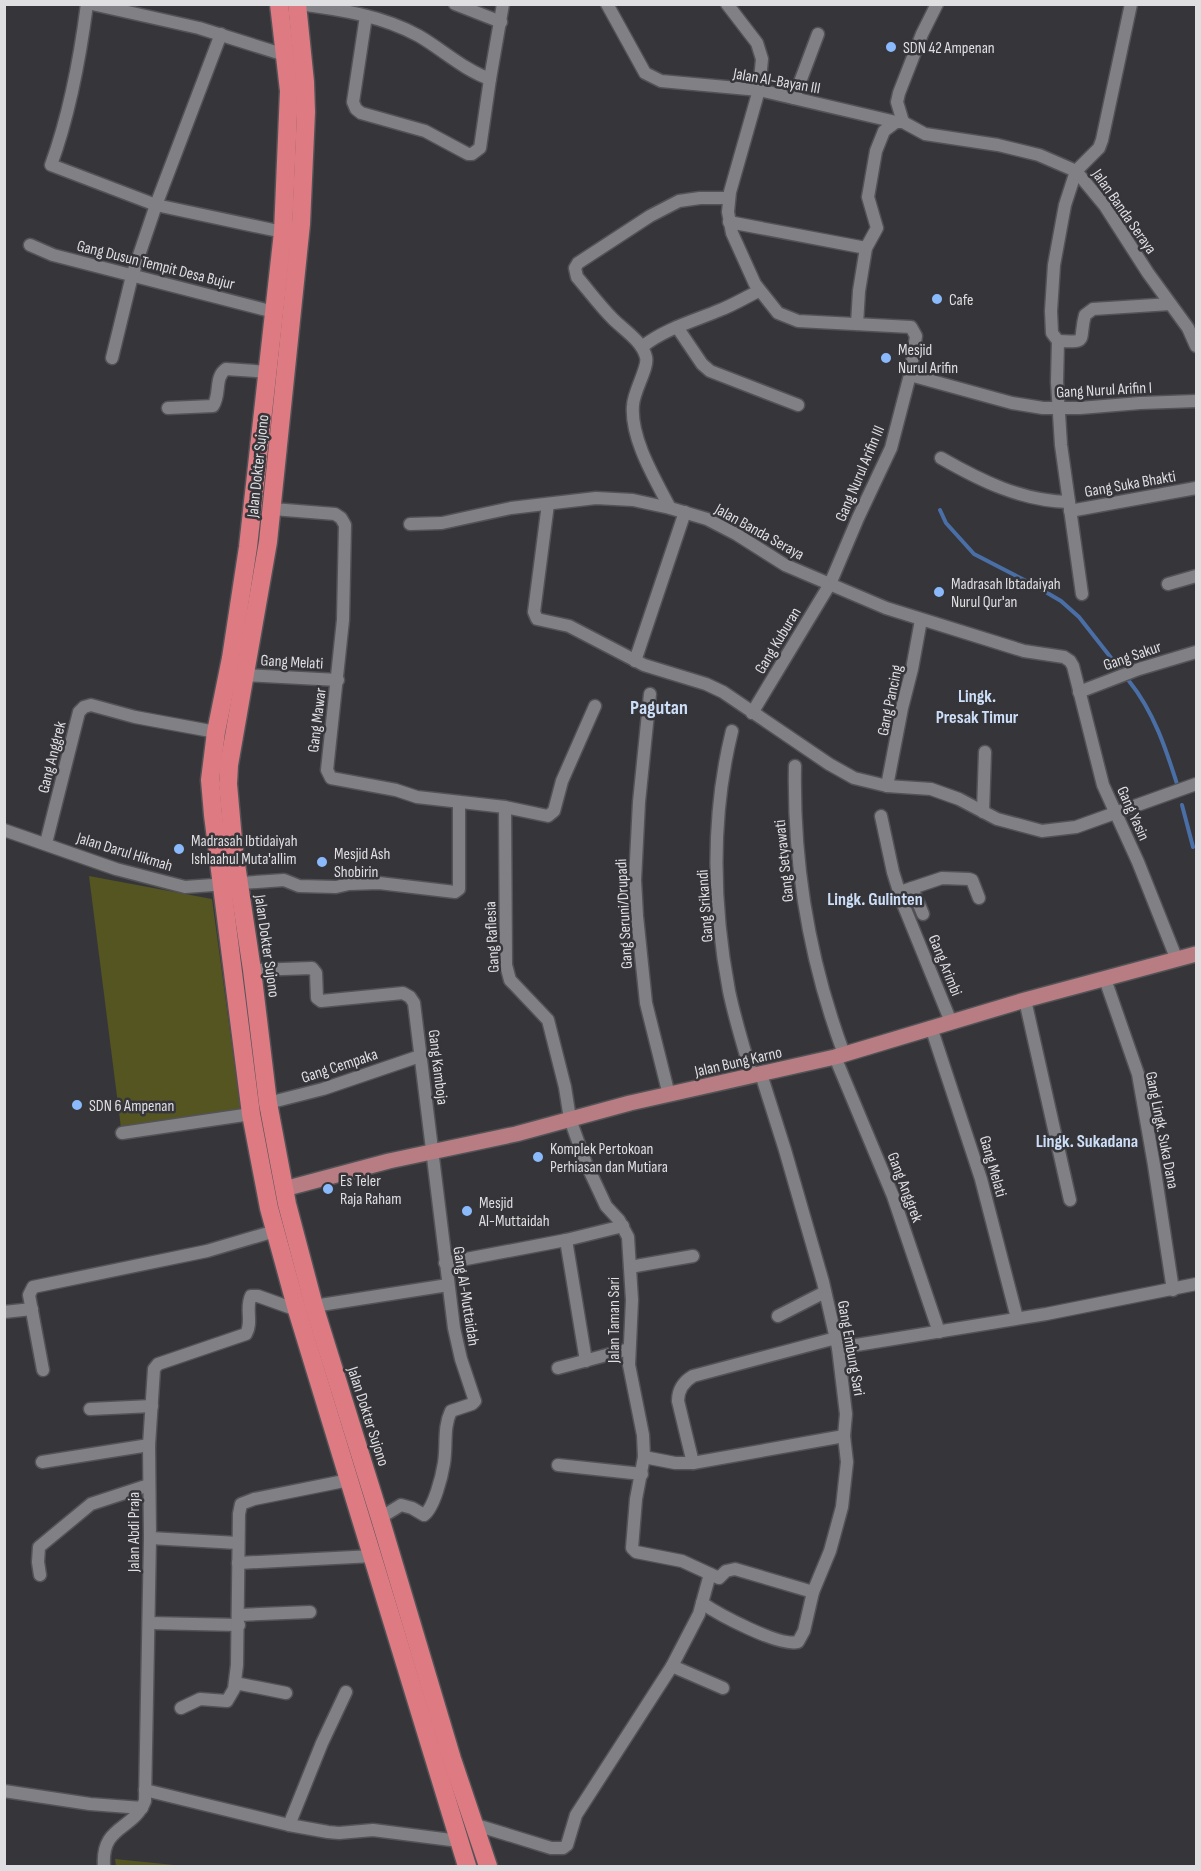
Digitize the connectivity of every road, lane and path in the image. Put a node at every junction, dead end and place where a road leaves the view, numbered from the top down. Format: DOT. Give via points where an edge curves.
graph roads {
  1 [pos="90,4"];
  2 [pos="279,4"];
  3 [pos="298,4"];
  4 [pos="455,4"];
  5 [pos="503,4"];
  6 [pos="607,4"];
  7 [pos="727,4"];
  8 [pos="937,4"];
  9 [pos="1131,4"];
  10 [pos="366,16"];
  11 [pos="501,22"];
  12 [pos="221,34"];
  13 [pos="818,34"];
  14 [pos="285,55"];
  15 [pos="490,80"];
  16 [pos="759,90"];
  17 [pos="794,98"];
  18 [pos="899,122"];
  19 [pos="1076,171"];
  20 [pos="729,198"];
  21 [pos="156,205"];
  22 [pos="729,222"];
  23 [pos="283,232"];
  24 [pos="30,245"];
  25 [pos="866,248"];
  26 [pos="132,276"];
  27 [pos="759,291"];
  28 [pos="1170,304"];
  29 [pos="274,312"];
  30 [pos="857,324"];
  31 [pos="1192,325"];
  32 [pos="677,327"];
  33 [pos="1058,341"];
  34 [pos="1197,346"];
  35 [pos="642,347"];
  36 [pos="112,358"];
  37 [pos="269,372"];
  38 [pos="910,375"];
  39 [pos="275,398"];
  40 [pos="1197,401"];
  41 [pos="798,405"];
  42 [pos="168,408"];
  43 [pos="1058,409"];
  44 [pos="941,458"];
  45 [pos="1197,488"];
  46 [pos="548,504"];
  47 [pos="1069,506"];
  48 [pos="670,508"];
  49 [pos="273,509"];
  50 [pos="685,512"];
  51 [pos="410,524"];
  52 [pos="1197,576"];
  53 [pos="830,584"];
  54 [pos="1168,584"];
  55 [pos="1082,594"];
  56 [pos="921,620"];
  57 [pos="1197,652"];
  58 [pos="634,661"];
  59 [pos="1075,674"];
  60 [pos="244,675"];
  61 [pos="338,680"];
  62 [pos="1079,692"];
  63 [pos="650,694"];
  64 [pos="595,706"];
  65 [pos="752,713"];
  66 [pos="732,731"];
  67 [pos="216,732"];
  68 [pos="985,752"];
  69 [pos="795,766"];
  70 [pos="1197,784"];
  71 [pos="887,786"];
  72 [pos="459,802"];
  73 [pos="505,807"];
  74 [pos="983,812"];
  75 [pos="1114,813"];
  76 [pos="881,816"];
  77 [pos="4,830"];
  78 [pos="46,843"];
  79 [pos="231,883"];
  80 [pos="906,890"];
  81 [pos="979,898"];
  82 [pos="923,914"];
  83 [pos="1197,954"];
  84 [pos="1177,960"];
  85 [pos="252,970"];
  86 [pos="1105,979"];
  87 [pos="1025,1000"];
  88 [pos="951,1022"];
  89 [pos="931,1028"];
  90 [pos="839,1055"];
  91 [pos="420,1056"];
  92 [pos="756,1075"];
  93 [pos="669,1095"];
  94 [pos="268,1103"];
  95 [pos="251,1114"];
  96 [pos="570,1119"];
  97 [pos="122,1133"];
  98 [pos="431,1152"];
  99 [pos="262,1177"];
  100 [pos="284,1189"];
  101 [pos="1070,1200"];
  102 [pos="268,1208"];
  103 [pos="623,1226"];
  104 [pos="274,1231"];
  105 [pos="566,1240"];
  106 [pos="693,1256"];
  107 [pos="445,1263"];
  108 [pos="630,1268"];
  109 [pos="1197,1284"];
  110 [pos="448,1286"];
  111 [pos="1173,1290"];
  112 [pos="818,1296"];
  113 [pos="305,1308"];
  114 [pos="32,1309"];
  115 [pos="4,1312"];
  116 [pos="778,1316"];
  117 [pos="1017,1318"];
  118 [pos="939,1332"];
  119 [pos="837,1343"];
  120 [pos="629,1349"];
  121 [pos="586,1361"];
  122 [pos="558,1368"];
  123 [pos="43,1370"];
  124 [pos="152,1406"];
  125 [pos="90,1409"];
  126 [pos="343,1429"];
  127 [pos="844,1436"];
  128 [pos="149,1445"];
  129 [pos="644,1457"];
  130 [pos="42,1462"];
  131 [pos="693,1463"];
  132 [pos="558,1465"];
  133 [pos="642,1474"];
  134 [pos="349,1480"];
  135 [pos="149,1485"];
  136 [pos="380,1518"];
  137 [pos="150,1538"];
  138 [pos="238,1543"];
  139 [pos="372,1556"];
  140 [pos="238,1563"];
  141 [pos="710,1574"];
  142 [pos="40,1575"];
  143 [pos="813,1592"];
  144 [pos="702,1603"];
  145 [pos="310,1612"];
  146 [pos="239,1620"];
  147 [pos="148,1623"];
  148 [pos="672,1666"];
  149 [pos="235,1683"];
  150 [pos="723,1688"];
  151 [pos="346,1692"];
  152 [pos="286,1693"];
  153 [pos="181,1708"];
  154 [pos="145,1790"];
  155 [pos="4,1791"];
  156 [pos="142,1808"];
  157 [pos="473,1824"];
  158 [pos="289,1825"];
  159 [pos="459,1841"];
  160 [pos="104,1866"];
  161 [pos="468,1866"];
  162 [pos="488,1866"];
  1 -- 12 [label="street"];
  1 -- 21 [label="street" via="62,136 51,165"];
  2 -- 14 [label="highway"];
  3 -- 10 [label="street"];
  3 -- 39 [label="highway, Jalan Dokter Sujono" via="305,82 302,224"];
  4 -- 11 [label="street"];
  5 -- 11 [label="street"];
  6 -- 16 [label="street, Jalan Al-Bayan III" via="645,73 662,81"];
  7 -- 16 [label="street" via="759,48 763,64"];
  8 -- 18 [label="street" via="899,93"];
  9 -- 19 [label="street" via="1102,140"];
  10 -- 15 [label="street" via="420,37"];
  10 -- 15 [label="street" via="353,102 361,113 425,131 472,154 480,146"];
  11 -- 15 [label="street"];
  12 -- 14 [label="street"];
  12 -- 21 [label="street"];
  13 -- 17 [label="street"];
  14 -- 23 [label="highway" via="289,120"];
  16 -- 17 [label="street, Jalan Al-Bayan III"];
  16 -- 20 [label="street"];
  17 -- 18 [label="street, Jalan Al-Bayan III"];
  18 -- 19 [label="street, Jalan Banda Seraya" via="925,134 1039,155"];
  18 -- 25 [label="street" via="884,131 876,151 868,197 877,228"];
  19 -- 28 [label="street, Jalan Banda Seraya"];
  19 -- 33 [label="street" via="1054,265 1052,331"];
  20 -- 22 [label="street"];
  20 -- 35 [label="street" via="680,201 576,265 577,277"];
  21 -- 23 [label="street"];
  21 -- 26 [label="street"];
  22 -- 25 [label="street"];
  22 -- 27 [label="street" via="738,251"];
  23 -- 29 [label="highway"];
  24 -- 26 [label="street, Gang Dusun Tempit Desa Bujur"];
  25 -- 30 [label="street"];
  26 -- 29 [label="street, Gang Dusun Tempit Desa Bujur"];
  26 -- 36 [label="street"];
  27 -- 30 [label="street" via="778,313 789,318"];
  27 -- 32 [label="street"];
  28 -- 31 [label="street, Jalan Banda Seraya"];
  28 -- 33 [label="street" via="1093,309 1085,315 1080,340"];
  29 -- 37 [label="highway"];
  30 -- 38 [label="street, Gang Nurul Arifin III" via="911,327 916,336"];
  31 -- 34 [label="street, Jalan Banda Seraya"];
  32 -- 35 [label="street"];
  32 -- 41 [label="street" via="710,371"];
  33 -- 43 [label="street"];
  35 -- 48 [label="street" via="646,368 635,392 633,421 647,462"];
  37 -- 39 [label="highway"];
  37 -- 42 [label="street" via="228,368 219,375 213,406"];
  38 -- 43 [label="street, Gang Nurul Arifin I" via="1012,403"];
  38 -- 53 [label="street, Gang Nurul Arifin III" via="891,448"];
  39 -- 49 [label="highway, Jalan Dokter Sujono"];
  39 -- 67 [label="highway"];
  40 -- 43 [label="street, Gang Nurul Arifin I"];
  43 -- 47 [label="street"];
  44 -- 47 [label="street, Gang Suka Bhakti" via="1001,489"];
  45 -- 47 [label="street, Gang Suka Bhakti"];
  46 -- 48 [label="street, Jalan Banda Seraya" via="596,498"];
  46 -- 51 [label="street, Jalan Banda Seraya" via="442,523"];
  46 -- 58 [label="street" via="535,616 568,626"];
  47 -- 55 [label="street"];
  48 -- 50 [label="street, Jalan Banda Seraya"];
  49 -- 60 [label="highway, Jalan Dokter Sujono"];
  49 -- 61 [label="street, Gang Mawar" via="335,514 344,523"];
  50 -- 53 [label="street, Jalan Banda Seraya" via="717,524 785,565"];
  50 -- 58 [label="street"];
  52 -- 54 [label="street"];
  53 -- 56 [label="street, Jalan Banda Seraya"];
  53 -- 65 [label="street, Gang Kuburan"];
  56 -- 59 [label="street, Jalan Banda Seraya" via="1024,651 1064,657"];
  56 -- 71 [label="street, Gang Pancing"];
  57 -- 62 [label="street, Gang Sakur"];
  58 -- 65 [label="street" via="705,684"];
  59 -- 62 [label="street, Gang Yasin"];
  60 -- 61 [label="street, Gang Melati"];
  60 -- 79 [label="highway, Jalan Dokter Sujono" via="228,784"];
  61 -- 72 [label="street, Gang Mawar" via="327,768 330,776 417,797"];
  62 -- 75 [label="street, Gang Yasin"];
  63 -- 93 [label="street, Gang Seruni/Drupadi" via="635,880 646,1003"];
  64 -- 73 [label="street, Gang Mawar" via="562,781 554,811 546,816"];
  65 -- 71 [label="street" via="842,771"];
  66 -- 92 [label="street, Gang Srikandi" via="719,797 718,879 729,990"];
  67 -- 78 [label="street, Gang Anggrek" via="91,705 82,708"];
  67 -- 79 [label="highway" via="210,780"];
  68 -- 74 [label="street"];
  69 -- 90 [label="street, Gang Setyawati" via="799,875"];
  70 -- 75 [label="street"];
  71 -- 74 [label="street" via="931,789"];
  72 -- 73 [label="street, Gang Mawar"];
  72 -- 79 [label="street, Jalan Darul Hikmah" via="458,891 379,883 336,887 299,886 284,880"];
  73 -- 96 [label="street, Gang Raflesia" via="506,965 510,980 548,1020 566,1087"];
  74 -- 75 [label="street" via="1042,831 1076,827"];
  75 -- 84 [label="street, Gang Yasin"];
  76 -- 80 [label="street, Gang Arimbi" via="893,872"];
  77 -- 78 [label="street, Jalan Darul Hikmah"];
  78 -- 79 [label="street, Jalan Darul Hikmah" via="185,887"];
  79 -- 85 [label="highway, Jalan Dokter Sujono"];
  79 -- 95 [label="highway"];
  80 -- 81 [label="street" via="942,878 969,879"];
  80 -- 82 [label="street"];
  80 -- 88 [label="street, Gang Arimbi" via="908,916"];
  83 -- 84 [label="main road, Jalan Bung Karno"];
  84 -- 86 [label="main road, Jalan Bung Karno"];
  85 -- 91 [label="street, Gang Kamboja" via="313,968 317,998 321,1001 403,993 414,1003"];
  85 -- 94 [label="highway, Jalan Dokter Sujono"];
  86 -- 87 [label="main road, Jalan Bung Karno"];
  86 -- 111 [label="street, Gang Lingk. Suka Dana" via="1137,1074"];
  87 -- 88 [label="main road, Jalan Bung Karno"];
  87 -- 101 [label="street"];
  88 -- 89 [label="main road, Jalan Bung Karno"];
  89 -- 90 [label="main road, Jalan Bung Karno"];
  89 -- 117 [label="street, Gang Melati" via="981,1179"];
  90 -- 92 [label="main road, Jalan Bung Karno"];
  90 -- 118 [label="street, Gang Anggrek"];
  91 -- 94 [label="street, Gang Cempaka"];
  91 -- 98 [label="street, Gang Kamboja"];
  92 -- 93 [label="main road, Jalan Bung Karno"];
  92 -- 112 [label="street, Gang Embung Sari" via="789,1161"];
  93 -- 96 [label="main road, Jalan Bung Karno"];
  94 -- 100 [label="highway, Jalan Dokter Sujono"];
  95 -- 97 [label="street"];
  95 -- 99 [label="highway"];
  96 -- 98 [label="main road, Jalan Bung Karno"];
  96 -- 103 [label="street, Jalan Taman Sari" via="598,1191"];
  98 -- 100 [label="main road, Jalan Bung Karno"];
  98 -- 107 [label="street, Gang Al-Muttaidah"];
  99 -- 100 [label="highway"];
  99 -- 102 [label="highway"];
  100 -- 102 [label="highway"];
  100 -- 113 [label="highway, Jalan Dokter Sujono"];
  102 -- 104 [label="highway"];
  103 -- 105 [label="street"];
  103 -- 108 [label="street, Jalan Taman Sari" via="629,1242"];
  104 -- 113 [label="highway"];
  104 -- 114 [label="street" via="207,1251 33,1287 29,1295"];
  105 -- 107 [label="street"];
  105 -- 121 [label="street"];
  106 -- 108 [label="street"];
  107 -- 110 [label="street, Gang Al-Muttaidah"];
  108 -- 120 [label="street, Jalan Taman Sari"];
  109 -- 111 [label="street"];
  110 -- 113 [label="street"];
  110 -- 136 [label="street, Gang Al-Muttaidah" via="457,1344 474,1402 451,1411 446,1421 444,1462 428,1512 423,1515 401,1505"];
  111 -- 117 [label="street"];
  112 -- 116 [label="street"];
  112 -- 119 [label="street, Gang Embung Sari"];
  113 -- 124 [label="street, Jalan Abdi Praja" via="251,1296 246,1334 158,1364 154,1370"];
  113 -- 126 [label="highway, Jalan Dokter Sujono"];
  114 -- 115 [label="street"];
  114 -- 123 [label="street"];
  117 -- 118 [label="street"];
  118 -- 119 [label="street"];
  119 -- 127 [label="street, Gang Embung Sari" via="844,1391"];
  119 -- 131 [label="street" via="685,1381 678,1401"];
  120 -- 121 [label="street"];
  120 -- 129 [label="street, Jalan Taman Sari"];
  121 -- 122 [label="street"];
  124 -- 125 [label="street"];
  124 -- 128 [label="street, Jalan Abdi Praja"];
  126 -- 134 [label="highway"];
  126 -- 136 [label="highway, Jalan Dokter Sujono"];
  127 -- 131 [label="street"];
  127 -- 143 [label="street, Gang Embung Sari" via="847,1462 842,1507"];
  128 -- 130 [label="street"];
  128 -- 135 [label="street, Jalan Abdi Praja"];
  129 -- 131 [label="street"];
  129 -- 133 [label="street, Jalan Taman Sari"];
  132 -- 133 [label="street"];
  133 -- 141 [label="street, Jalan Taman Sari" via="632,1547 635,1551 682,1561"];
  134 -- 138 [label="street" via="246,1501 239,1509"];
  134 -- 139 [label="highway"];
  135 -- 137 [label="street, Jalan Abdi Praja"];
  135 -- 142 [label="street" via="92,1504 73,1518 39,1547"];
  136 -- 157 [label="highway, Jalan Dokter Sujono"];
  137 -- 138 [label="street"];
  137 -- 147 [label="street, Jalan Abdi Praja"];
  138 -- 140 [label="street"];
  139 -- 140 [label="street"];
  139 -- 159 [label="highway"];
  140 -- 146 [label="street"];
  141 -- 143 [label="street" via="720,1578 735,1569"];
  141 -- 144 [label="street"];
  143 -- 144 [label="street, Gang Embung Sari" via="804,1631 798,1642 790,1643 752,1630"];
  144 -- 148 [label="street"];
  145 -- 146 [label="street"];
  146 -- 147 [label="street"];
  146 -- 149 [label="street"];
  147 -- 154 [label="street, Jalan Abdi Praja"];
  148 -- 150 [label="street"];
  148 -- 157 [label="street" via="576,1815 567,1845 551,1848"];
  149 -- 152 [label="street"];
  149 -- 153 [label="street" via="227,1701 200,1699"];
  151 -- 158 [label="street"];
  154 -- 156 [label="street, Jalan Abdi Praja"];
  154 -- 158 [label="street"];
  155 -- 156 [label="street"];
  156 -- 160 [label="street" via="107,1843"];
  157 -- 162 [label="highway, Jalan Dokter Sujono"];
  158 -- 159 [label="street" via="339,1833 373,1830"];
  159 -- 161 [label="highway"];
}
